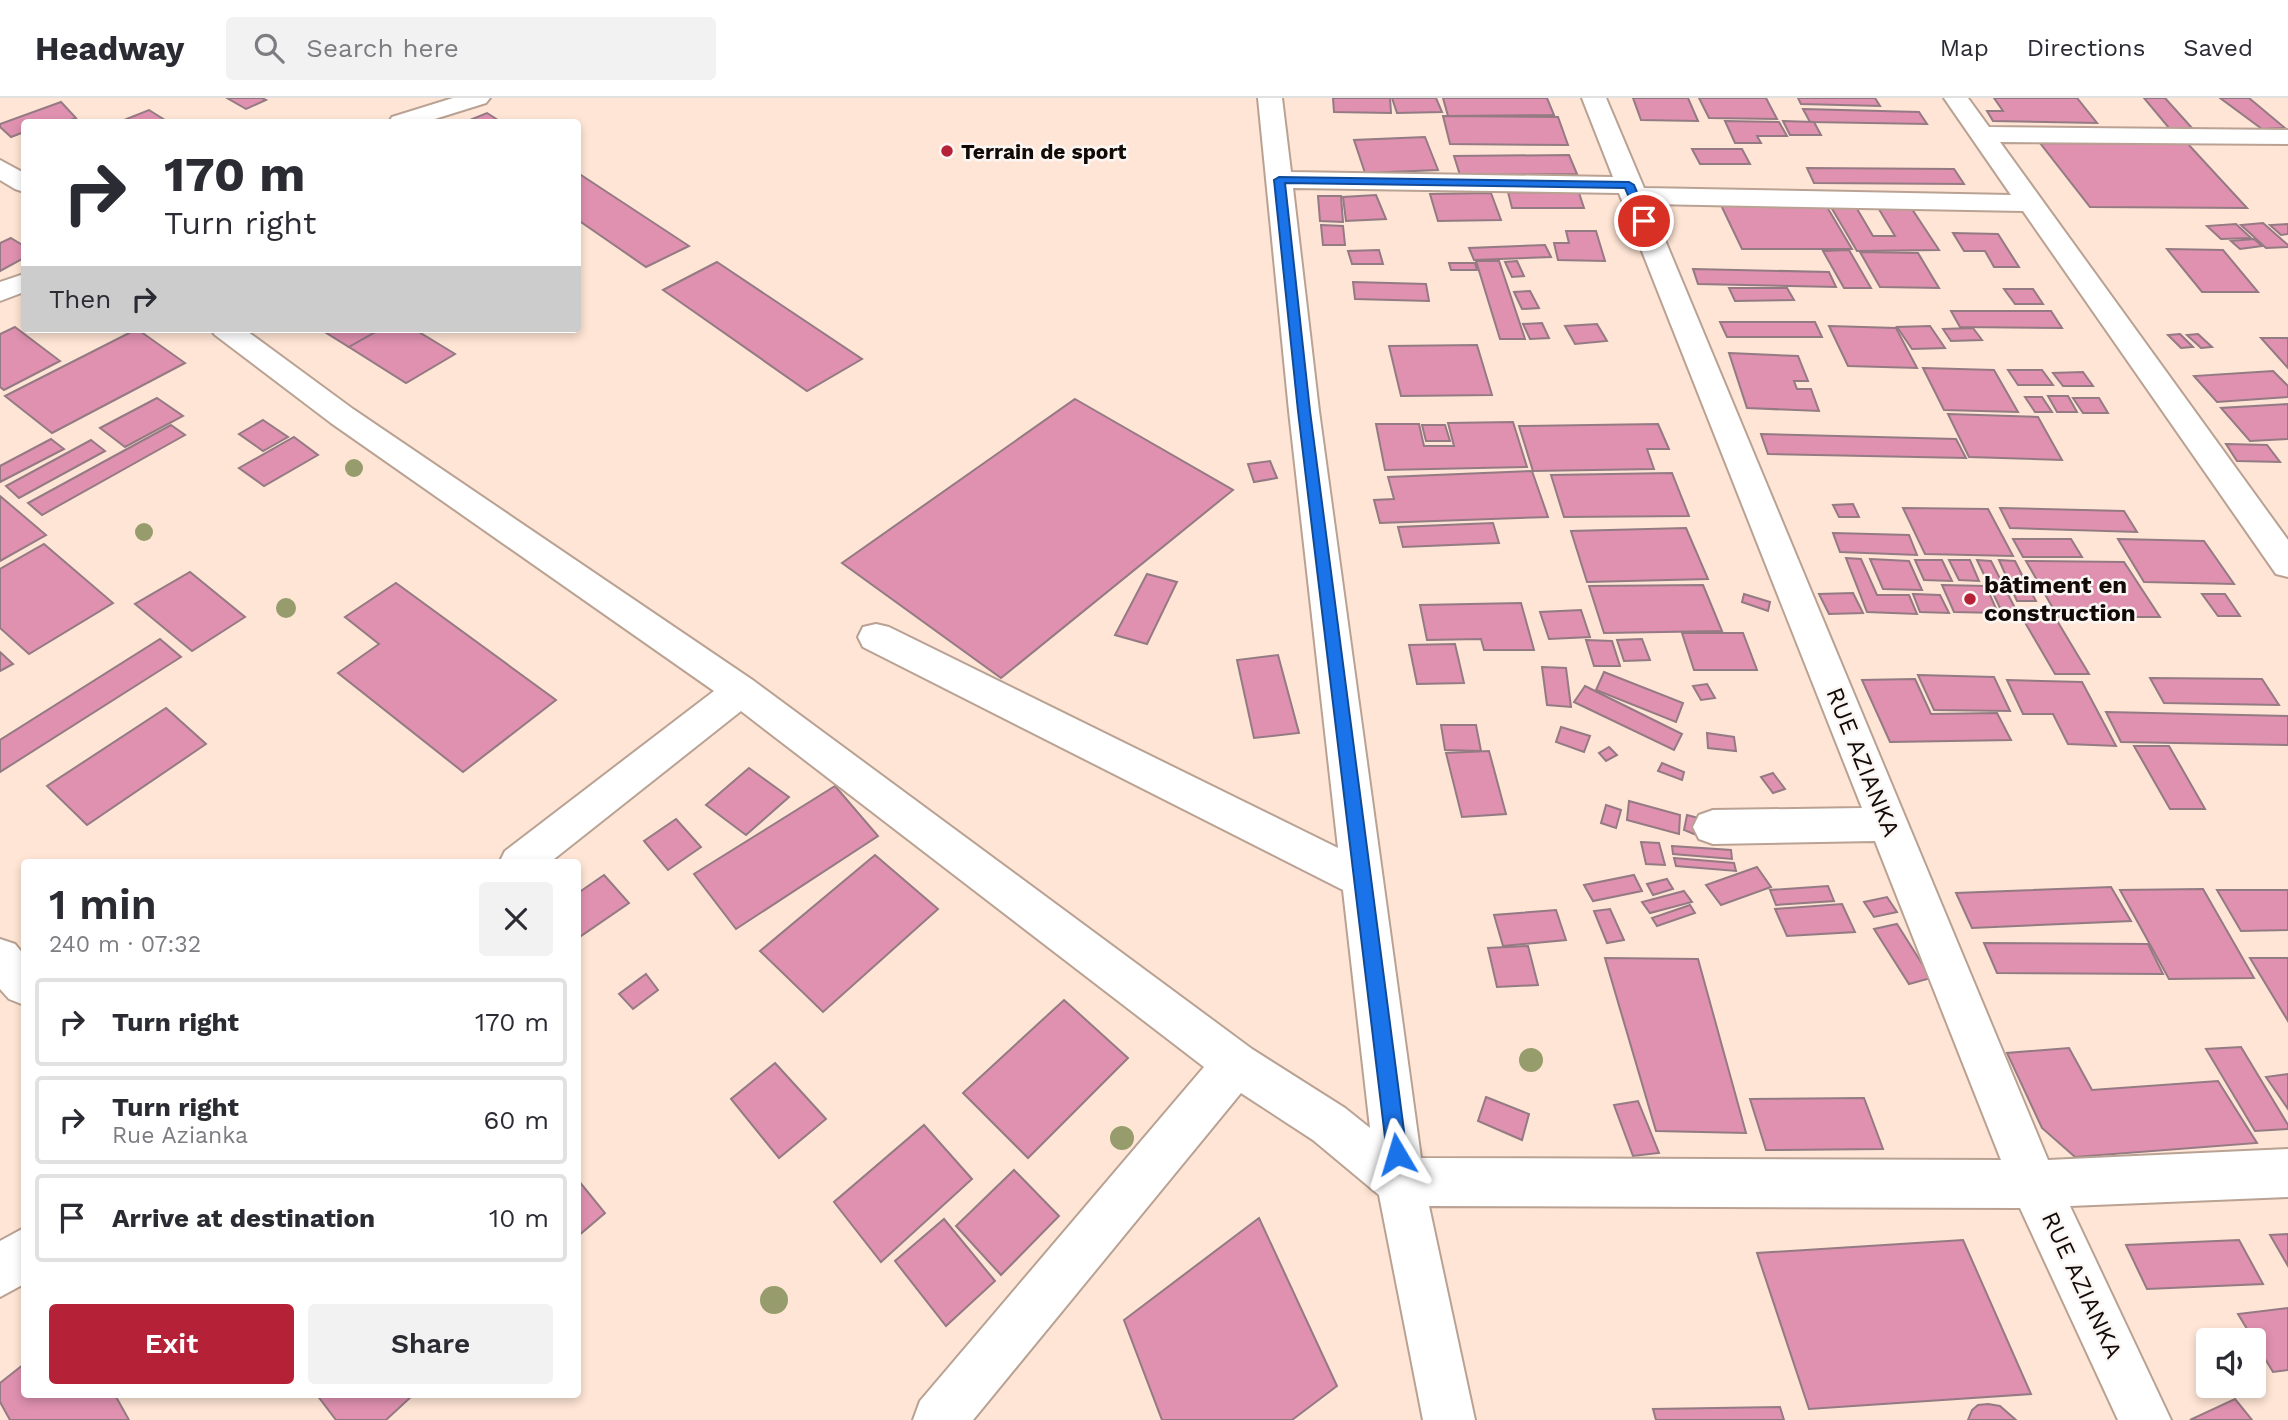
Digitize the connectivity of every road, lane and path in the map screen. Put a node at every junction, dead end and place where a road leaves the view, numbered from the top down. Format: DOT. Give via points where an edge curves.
graph roads {
  1 [pos="478,98"];
  2 [pos="1270,98"];
  3 [pos="1594,98"];
  4 [pos="1956,98"];
  5 [pos="411,119"];
  6 [pos="1982,134"];
  7 [pos="2288,137"];
  8 [pos="0,168"];
  9 [pos="1279,180"];
  10 [pos="21,182"];
  11 [pos="1631,190"];
  12 [pos="2029,203"];
  13 [pos="21,283"];
  14 [pos="0,293"];
  15 [pos="230,333"];
  16 [pos="2288,565"];
  17 [pos="876,637"];
  18 [pos="741,691"];
  19 [pos="1888,824"];
  20 [pos="1713,827"];
  21 [pos="524,859"];
  22 [pos="1363,880"];
  23 [pos="0,958"];
  24 [pos="21,982"];
  25 [pos="1236,1064"];
  26 [pos="2288,1173"];
  27 [pos="1401,1182"];
  28 [pos="2034,1184"];
  29 [pos="21,1255"];
  30 [pos="0,1272"];
  31 [pos="939,1420"];
  32 [pos="1449,1420"];
  33 [pos="2145,1420"];
  1 -- 5 [label="street"];
  2 -- 9 [label="street"];
  3 -- 11 [label="street, RUE AZIANKA"];
  4 -- 6 [label="street"];
  6 -- 7 [label="street"];
  6 -- 12 [label="street"];
  8 -- 10 [label="street"];
  9 -- 11 [label="street"];
  9 -- 22 [label="street"];
  11 -- 12 [label="street"];
  11 -- 19 [label="street, RUE AZIANKA"];
  12 -- 16 [label="street"];
  13 -- 14 [label="street"];
  15 -- 18 [label="street" via="342,416"];
  17 -- 22 [label="street"];
  18 -- 21 [label="street"];
  18 -- 25 [label="street"];
  19 -- 20 [label="street"];
  19 -- 28 [label="street, RUE AZIANKA"];
  22 -- 27 [label="street"];
  23 -- 24 [label="street"];
  25 -- 27 [label="street" via="1329,1124"];
  25 -- 31 [label="street"];
  26 -- 28 [label="street"];
  27 -- 28 [label="street"];
  27 -- 32 [label="street"];
  28 -- 33 [label="street, RUE AZIANKA"];
  29 -- 30 [label="street"];
}
